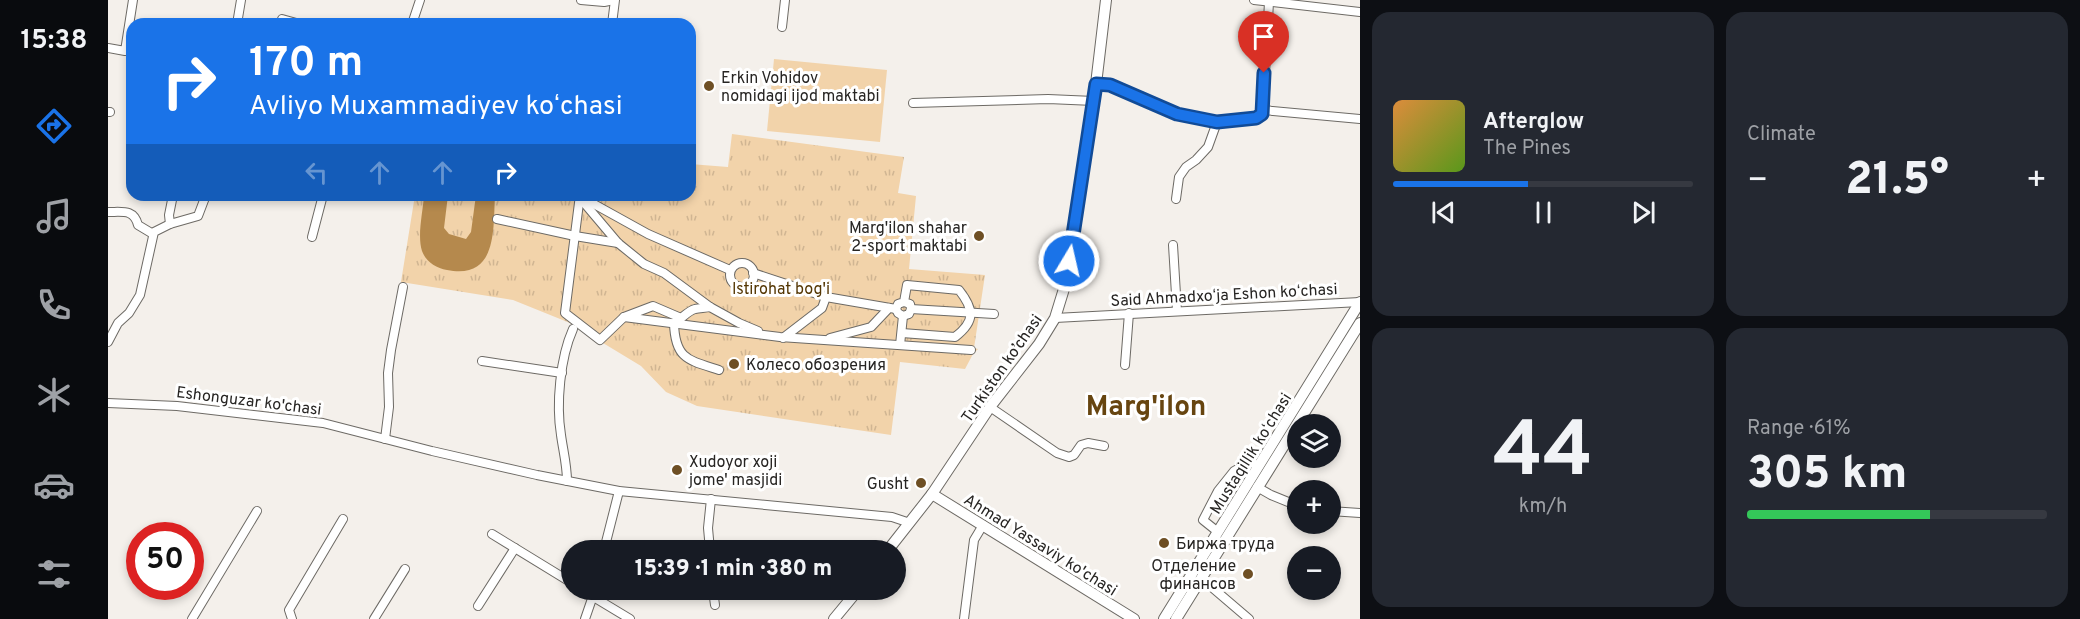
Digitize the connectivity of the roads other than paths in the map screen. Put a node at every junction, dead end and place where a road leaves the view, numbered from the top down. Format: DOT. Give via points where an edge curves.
graph roads {
  1 [pos="133,0"];
  2 [pos="241,0"];
  3 [pos="420,0"];
  4 [pos="581,0"];
  5 [pos="615,0"];
  6 [pos="785,0"];
  7 [pos="1106,0"];
  8 [pos="1254,0"];
  9 [pos="1269,2"];
  10 [pos="1360,12"];
  11 [pos="130,18"];
  12 [pos="238,18"];
  13 [pos="414,18"];
  14 [pos="613,18"];
  15 [pos="782,27"];
  16 [pos="126,40"];
  17 [pos="108,48"];
  18 [pos="1096,84"];
  19 [pos="1094,101"];
  20 [pos="913,103"];
  21 [pos="1263,110"];
  22 [pos="1360,119"];
  23 [pos="1217,122"];
  24 [pos="1176,199"];
  25 [pos="172,201"];
  26 [pos="204,201"];
  27 [pos="321,201"];
  28 [pos="581,201"];
  29 [pos="584,201"];
  30 [pos="589,201"];
  31 [pos="108,212"];
  32 [pos="497,219"];
  33 [pos="170,224"];
  34 [pos="153,234"];
  35 [pos="575,236"];
  36 [pos="312,237"];
  37 [pos="618,243"];
  38 [pos="1173,245"];
  39 [pos="730,270"];
  40 [pos="753,273"];
  41 [pos="403,287"];
  42 [pos="826,297"];
  43 [pos="904,302"];
  44 [pos="1360,302"];
  45 [pos="711,307"];
  46 [pos="892,308"];
  47 [pos="911,309"];
  48 [pos="1177,311"];
  49 [pos="971,312"];
  50 [pos="1129,313"];
  51 [pos="994,314"];
  52 [pos="903,316"];
  53 [pos="624,317"];
  54 [pos="1055,318"];
  55 [pos="678,320"];
  56 [pos="1360,323"];
  57 [pos="573,329"];
  58 [pos="902,333"];
  59 [pos="780,338"];
  60 [pos="820,340"];
  61 [pos="108,342"];
  62 [pos="900,345"];
  63 [pos="971,350"];
  64 [pos="482,361"];
  65 [pos="1125,365"];
  66 [pos="719,370"];
  67 [pos="562,372"];
  68 [pos="108,403"];
  69 [pos="990,407"];
  70 [pos="385,439"];
  71 [pos="1104,446"];
  72 [pos="1259,466"];
  73 [pos="567,481"];
  74 [pos="1257,487"];
  75 [pos="619,491"];
  76 [pos="932,494"];
  77 [pos="711,499"];
  78 [pos="1287,502"];
  79 [pos="257,511"];
  80 [pos="1341,512"];
  81 [pos="1360,513"];
  82 [pos="343,519"];
  83 [pos="910,523"];
  84 [pos="983,525"];
  85 [pos="1218,532"];
  86 [pos="492,534"];
  87 [pos="607,540"];
  88 [pos="709,540"];
  89 [pos="896,540"];
  90 [pos="515,548"];
  91 [pos="405,569"];
  92 [pos="561,576"];
  93 [pos="1201,578"];
  94 [pos="592,600"];
  95 [pos="604,600"];
  96 [pos="714,600"];
  97 [pos="850,600"];
  98 [pos="715,605"];
  99 [pos="478,606"];
  100 [pos="192,619"];
  101 [pos="292,619"];
  102 [pos="374,619"];
  103 [pos="585,619"];
  104 [pos="630,619"];
  105 [pos="834,619"];
  106 [pos="964,619"];
  107 [pos="1134,619"];
  108 [pos="1164,619"];
  109 [pos="1176,619"];
  110 [pos="1249,619"];
  1 -- 11 [label="street"];
  2 -- 12 [label="street"];
  3 -- 13 [label="street"];
  4 -- 5 [label="street"];
  5 -- 14 [label="street"];
  6 -- 15 [label="street"];
  7 -- 18 [label="main road, Turkiston ko’chasi"];
  8 -- 9 [label="street"];
  9 -- 10 [label="street"];
  9 -- 21 [label="street"];
  16 -- 17 [label="street" via="124,51"];
  18 -- 19 [label="main road, Turkiston ko’chasi"];
  18 -- 23 [label="street" via="1110,85 1177,114"];
  19 -- 20 [label="street"];
  19 -- 54 [label="main road, Turkiston ko’chasi" via="1066,279"];
  21 -- 22 [label="street"];
  21 -- 23 [label="street" via="1256,118"];
  23 -- 24 [label="street" via="1208,147 1179,177"];
  25 -- 33 [label="street"];
  26 -- 33 [label="street" via="198,216"];
  27 -- 36 [label="street"];
  28 -- 35 [label="street"];
  29 -- 37 [label="street"];
  30 -- 39 [label="street" via="648,234"];
  31 -- 34 [label="street" via="133,214 138,225"];
  32 -- 35 [label="street"];
  33 -- 34 [label="street"];
  34 -- 61 [label="street" via="140,294"];
  35 -- 37 [label="street"];
  35 -- 53 [label="street" via="565,313 600,340"];
  37 -- 45 [label="street"];
  38 -- 48 [label="street"];
  39 -- 40 [label="street" via="744,262 753,268"];
  39 -- 40 [label="street" via="732,281 741,287 751,284"];
  40 -- 42 [label="street"];
  41 -- 70 [label="street" via="388,373"];
  42 -- 46 [label="street"];
  42 -- 59 [label="street" via="822,308"];
  43 -- 46 [label="street"];
  43 -- 47 [label="street"];
  43 -- 49 [label="street" via="907,285 959,290"];
  44 -- 48 [label="street, Said Ahmadxoʻja Eshon koʻchasi"];
  44 -- 72 [label="main road, Mustaqillik koʻchasi"];
  45 -- 55 [label="street" via="694,309"];
  45 -- 59 [label="street" via="739,323"];
  46 -- 52 [label="street"];
  46 -- 60 [label="street" via="871,327"];
  47 -- 49 [label="street"];
  47 -- 52 [label="street"];
  48 -- 50 [label="street, Said Ahmadxoʻja Eshon koʻchasi"];
  49 -- 51 [label="street"];
  49 -- 58 [label="street" via="969,321 955,337"];
  50 -- 54 [label="street, Said Ahmadxoʻja Eshon koʻchasi"];
  50 -- 65 [label="street"];
  52 -- 58 [label="street"];
  53 -- 55 [label="street"];
  53 -- 55 [label="street" via="653,306"];
  54 -- 69 [label="main road, Turkiston ko’chasi"];
  55 -- 59 [label="street"];
  55 -- 66 [label="street" via="676,346 687,358"];
  56 -- 74 [label="main road, Mustaqillik koʻchasi"];
  57 -- 67 [label="street"];
  58 -- 62 [label="street"];
  59 -- 60 [label="street"];
  60 -- 62 [label="street"];
  62 -- 63 [label="street"];
  64 -- 67 [label="street"];
  67 -- 73 [label="street" via="560,422"];
  68 -- 70 [label="street, Eshonguzar ko'chasi" via="282,417"];
  69 -- 71 [label="street" via="1069,458 1081,445"];
  69 -- 76 [label="main road, Turkiston ko’chasi"];
  70 -- 73 [label="street, Eshonguzar ko'chasi"];
  72 -- 85 [label="main road, Mustaqillik koʻchasi"];
  72 -- 85 [label="street" via="1250,462 1234,471 1218,491 1203,520"];
  73 -- 75 [label="street, Eshonguzar ko'chasi"];
  74 -- 78 [label="street"];
  74 -- 93 [label="main road, Mustaqillik koʻchasi"];
  75 -- 77 [label="street, Eshonguzar ko'chasi"];
  75 -- 87 [label="street"];
  76 -- 83 [label="main road, Turkiston ko’chasi"];
  76 -- 84 [label="main road, Ahmad Yassaviy ko'chasi"];
  77 -- 83 [label="street, Eshonguzar ko'chasi" via="892,517"];
  77 -- 88 [label="street"];
  79 -- 100 [label="street"];
  80 -- 81 [label="street"];
  82 -- 101 [label="street" via="289,610"];
  83 -- 89 [label="main road, Turkiston ko’chasi"];
  84 -- 106 [label="street" via="974,540"];
  84 -- 107 [label="main road, Ahmad Yassaviy ko'chasi"];
  85 -- 108 [label="main road, Mustaqillik koʻchasi"];
  86 -- 90 [label="street"];
  90 -- 92 [label="street"];
  90 -- 99 [label="street"];
  91 -- 102 [label="street"];
  93 -- 109 [label="main road, Mustaqillik koʻchasi"];
  93 -- 110 [label="street"];
  94 -- 103 [label="street"];
  95 -- 104 [label="street"];
  96 -- 98 [label="street"];
  97 -- 105 [label="main road"];
}
